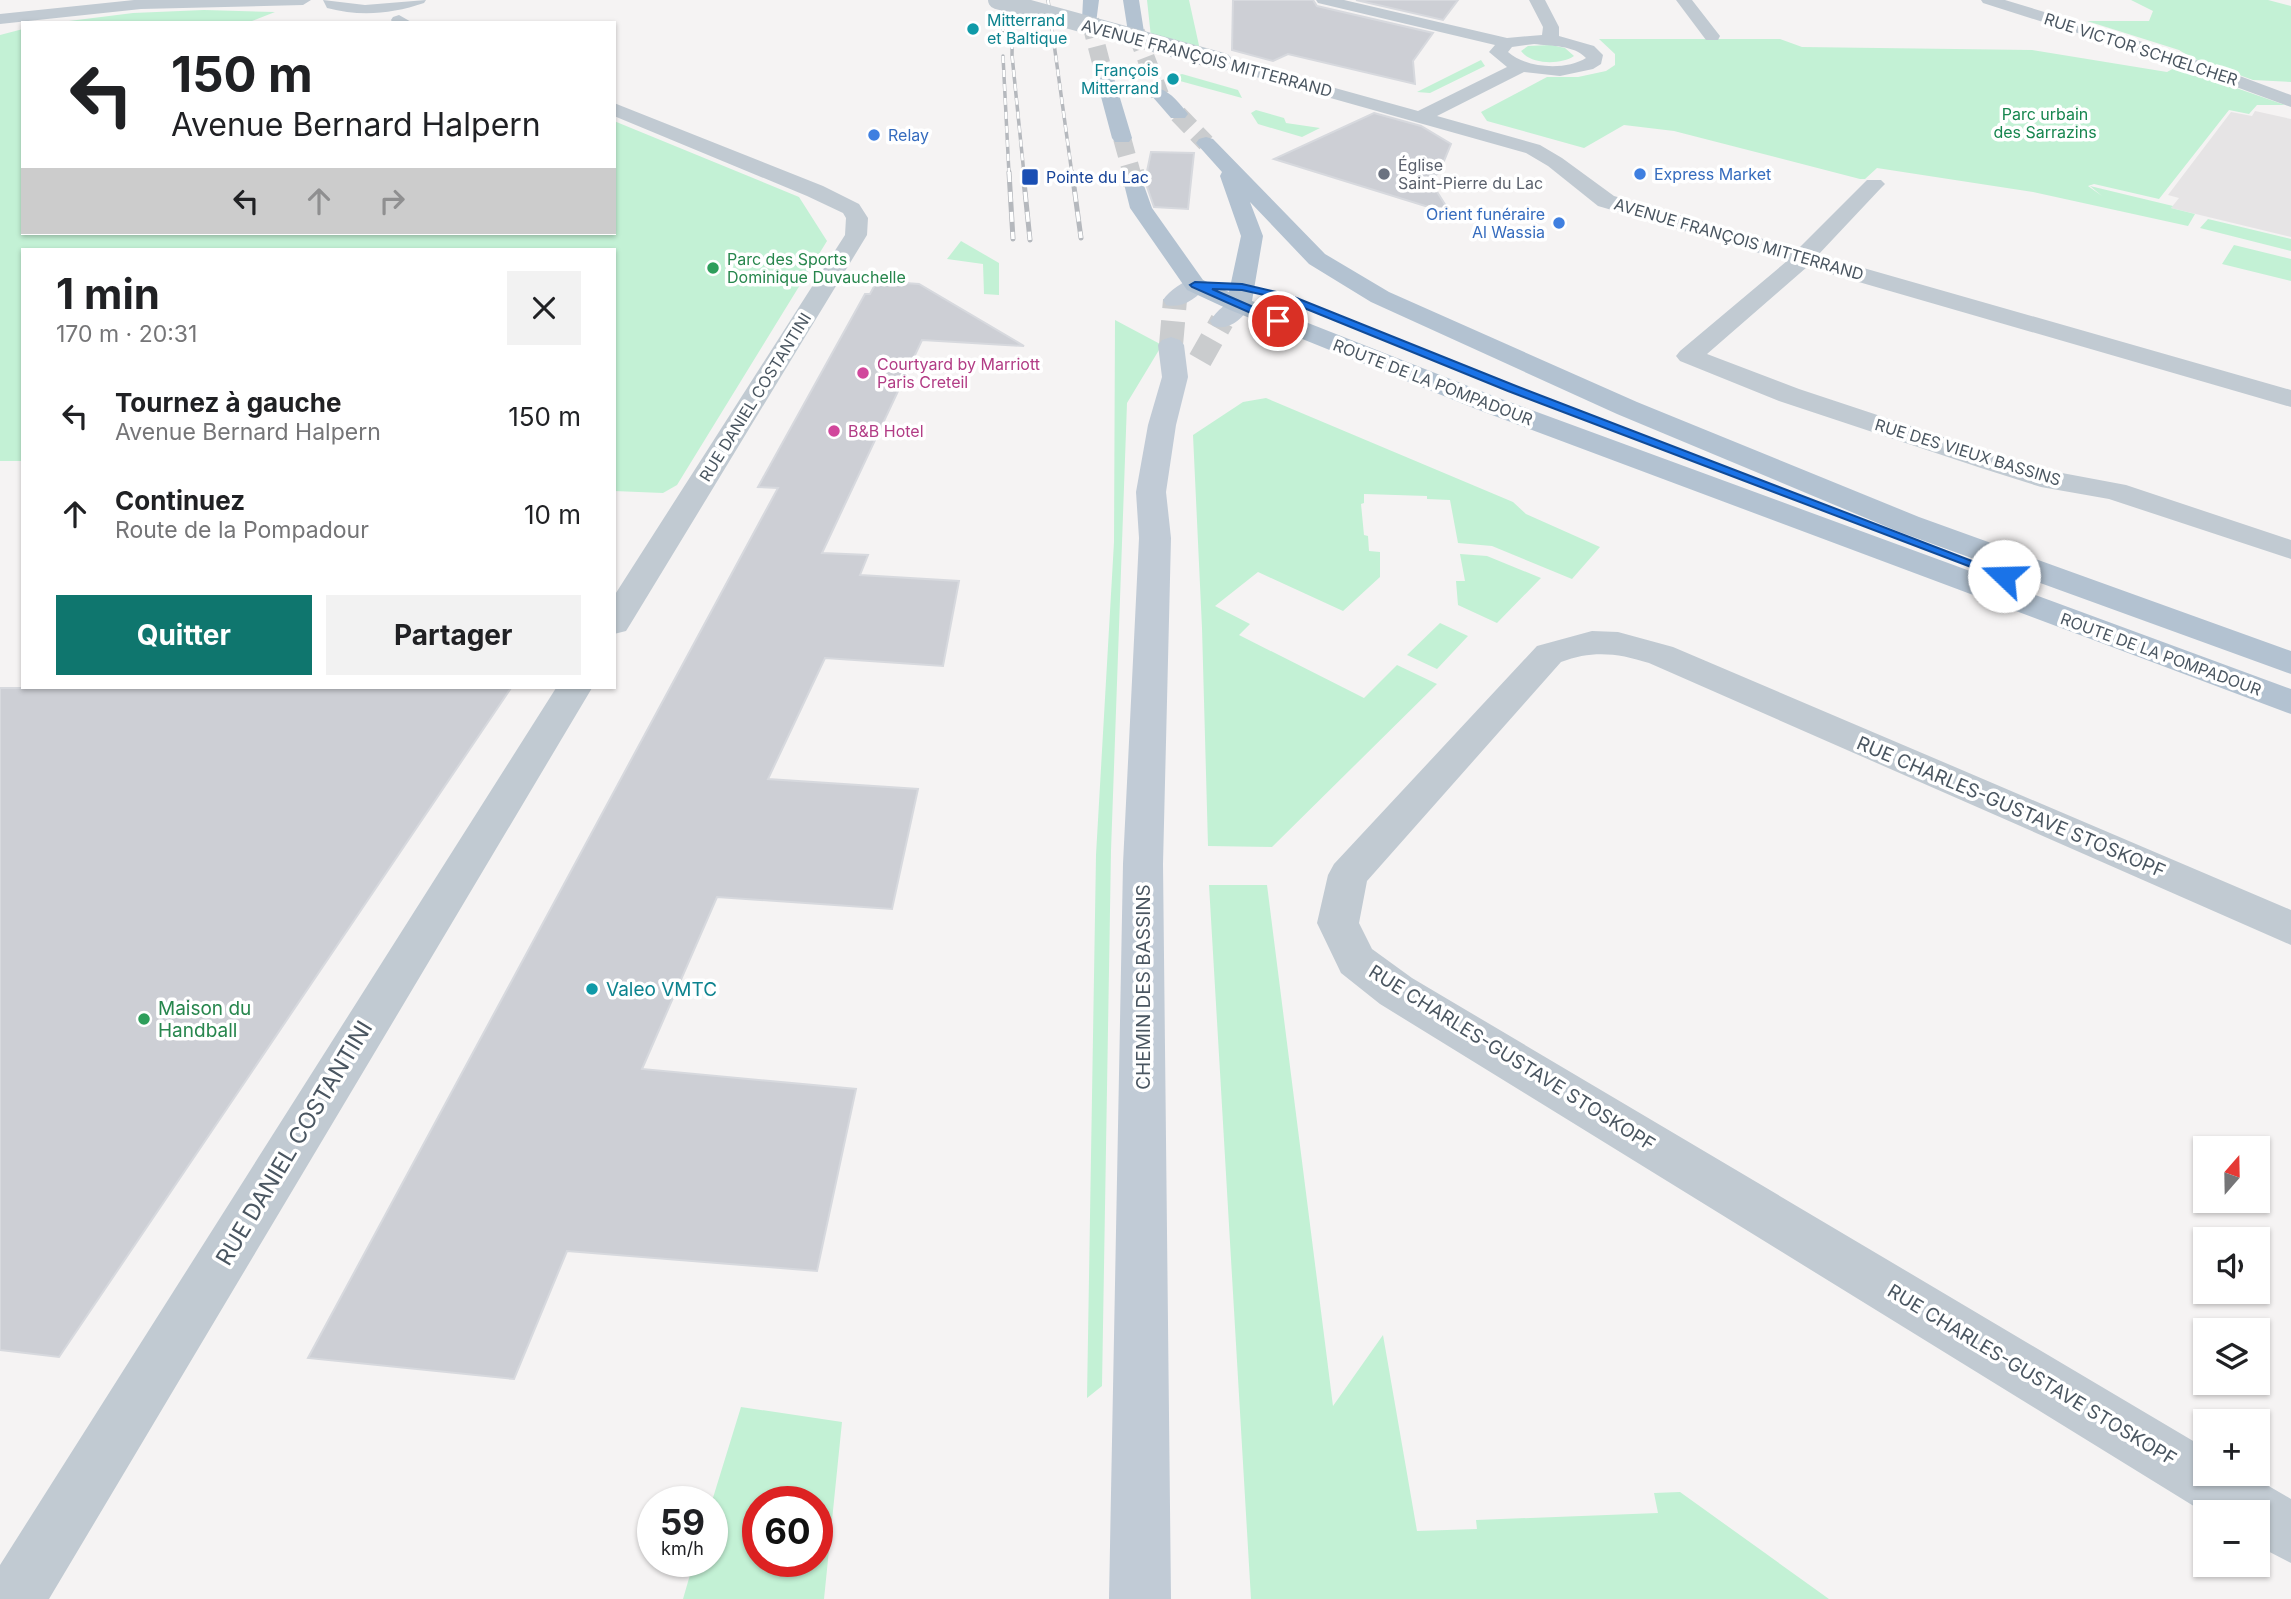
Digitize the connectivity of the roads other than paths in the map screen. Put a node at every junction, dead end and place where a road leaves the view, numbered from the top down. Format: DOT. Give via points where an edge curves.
graph roads {
  1 [pos="303,0"];
  2 [pos="418,0"];
  3 [pos="997,0"];
  4 [pos="1091,0"];
  5 [pos="1131,0"];
  6 [pos="1324,0"];
  7 [pos="1537,0"];
  8 [pos="1684,0"];
  9 [pos="1989,0"];
  10 [pos="249,3"];
  11 [pos="332,3"];
  12 [pos="401,16"];
  13 [pos="0,19"];
  14 [pos="1090,20"];
  15 [pos="1136,32"];
  16 [pos="1712,36"];
  17 [pos="1550,40"];
  18 [pos="1507,43"];
  19 [pos="1522,66"];
  20 [pos="1105,78"];
  21 [pos="1160,95"];
  22 [pos="2291,101"];
  23 [pos="616,111"];
  24 [pos="1178,114"];
  25 [pos="1421,117"];
  26 [pos="1122,138"];
  27 [pos="1135,184"];
  28 [pos="1874,184"];
  29 [pos="1804,258"];
  30 [pos="1195,285"];
  31 [pos="1175,300"];
  32 [pos="1234,304"];
  33 [pos="1182,361"];
  34 [pos="2291,399"];
  35 [pos="2291,550"];
  36 [pos="616,620"];
  37 [pos="2206,633"];
  38 [pos="2291,663"];
  39 [pos="573,689"];
  40 [pos="2291,702"];
  41 [pos="2291,928"];
  42 [pos="2237,1500"];
  43 [pos="2270,1520"];
  44 [pos="2291,1533"];
  45 [pos="14,1599"];
  46 [pos="1140,1599"];
  1 -- 10 [label="street"];
  2 -- 12 [label="street"];
  3 -- 25 [label="street, AVENUE FRANÇOIS MITTERRAND, bridge"];
  4 -- 14 [label="main road"];
  5 -- 15 [label="main road"];
  6 -- 18 [label="street"];
  7 -- 17 [label="street" via="1551,27"];
  8 -- 16 [label="street"];
  9 -- 22 [label="street, RUE VICTOR SCHŒLCHER" via="2144,47"];
  10 -- 11 [label="street"];
  10 -- 13 [label="street" via="141,4"];
  11 -- 12 [label="street"];
  17 -- 18 [label="street"];
  17 -- 19 [label="street" via="1588,50 1595,60 1568,70"];
  18 -- 19 [label="street" via="1498,52"];
  19 -- 25 [label="street"];
  20 -- 26 [label="main road"];
  21 -- 24 [label="main road"];
  23 -- 36 [label="street, RUE DANIEL COSTANTINI" via="815,191 851,209 857,218 856,235"];
  25 -- 29 [label="street, AVENUE FRANÇOIS MITTERRAND" via="1533,149 1606,201"];
  27 -- 30 [label="main road" via="1141,208"];
  28 -- 29 [label="street"];
  29 -- 34 [label="street, AVENUE FRANÇOIS MITTERRAND"];
  29 -- 35 [label="street, RUE DES VIEUX BASSINS" via="1689,356 1789,396 1991,462 2041,478 2115,491"];
  30 -- 31 [label="main road"];
  30 -- 32 [label="main road"];
  32 -- 37 [label="main road" via="1286,297 1512,389 2134,625"];
  32 -- 37 [label="main road, ROUTE DE LA POMPADOUR" via="1252,236 1216,153 1317,259 1380,297 1627,408 1908,524"];
  32 -- 40 [label="main road, ROUTE DE LA POMPADOUR" via="1499,408"];
  33 -- 46 [label="main road, CHEMIN DES BASSINS" via="1162,425 1152,492 1155,538 1143,864"];
  37 -- 38 [label="main road, ROUTE DE LA POMPADOUR"];
  39 -- 45 [label="street, RUE DANIEL COSTANTINI"];
  41 -- 42 [label="street, RUE CHARLES-GUSTAVE STOSKOPF" via="1661,654 1615,641 1573,644 1549,654 1348,875 1338,923 1356,961 1396,991"];
  43 -- 44 [label="street, RUE CHARLES-GUSTAVE STOSKOPF"];
}
